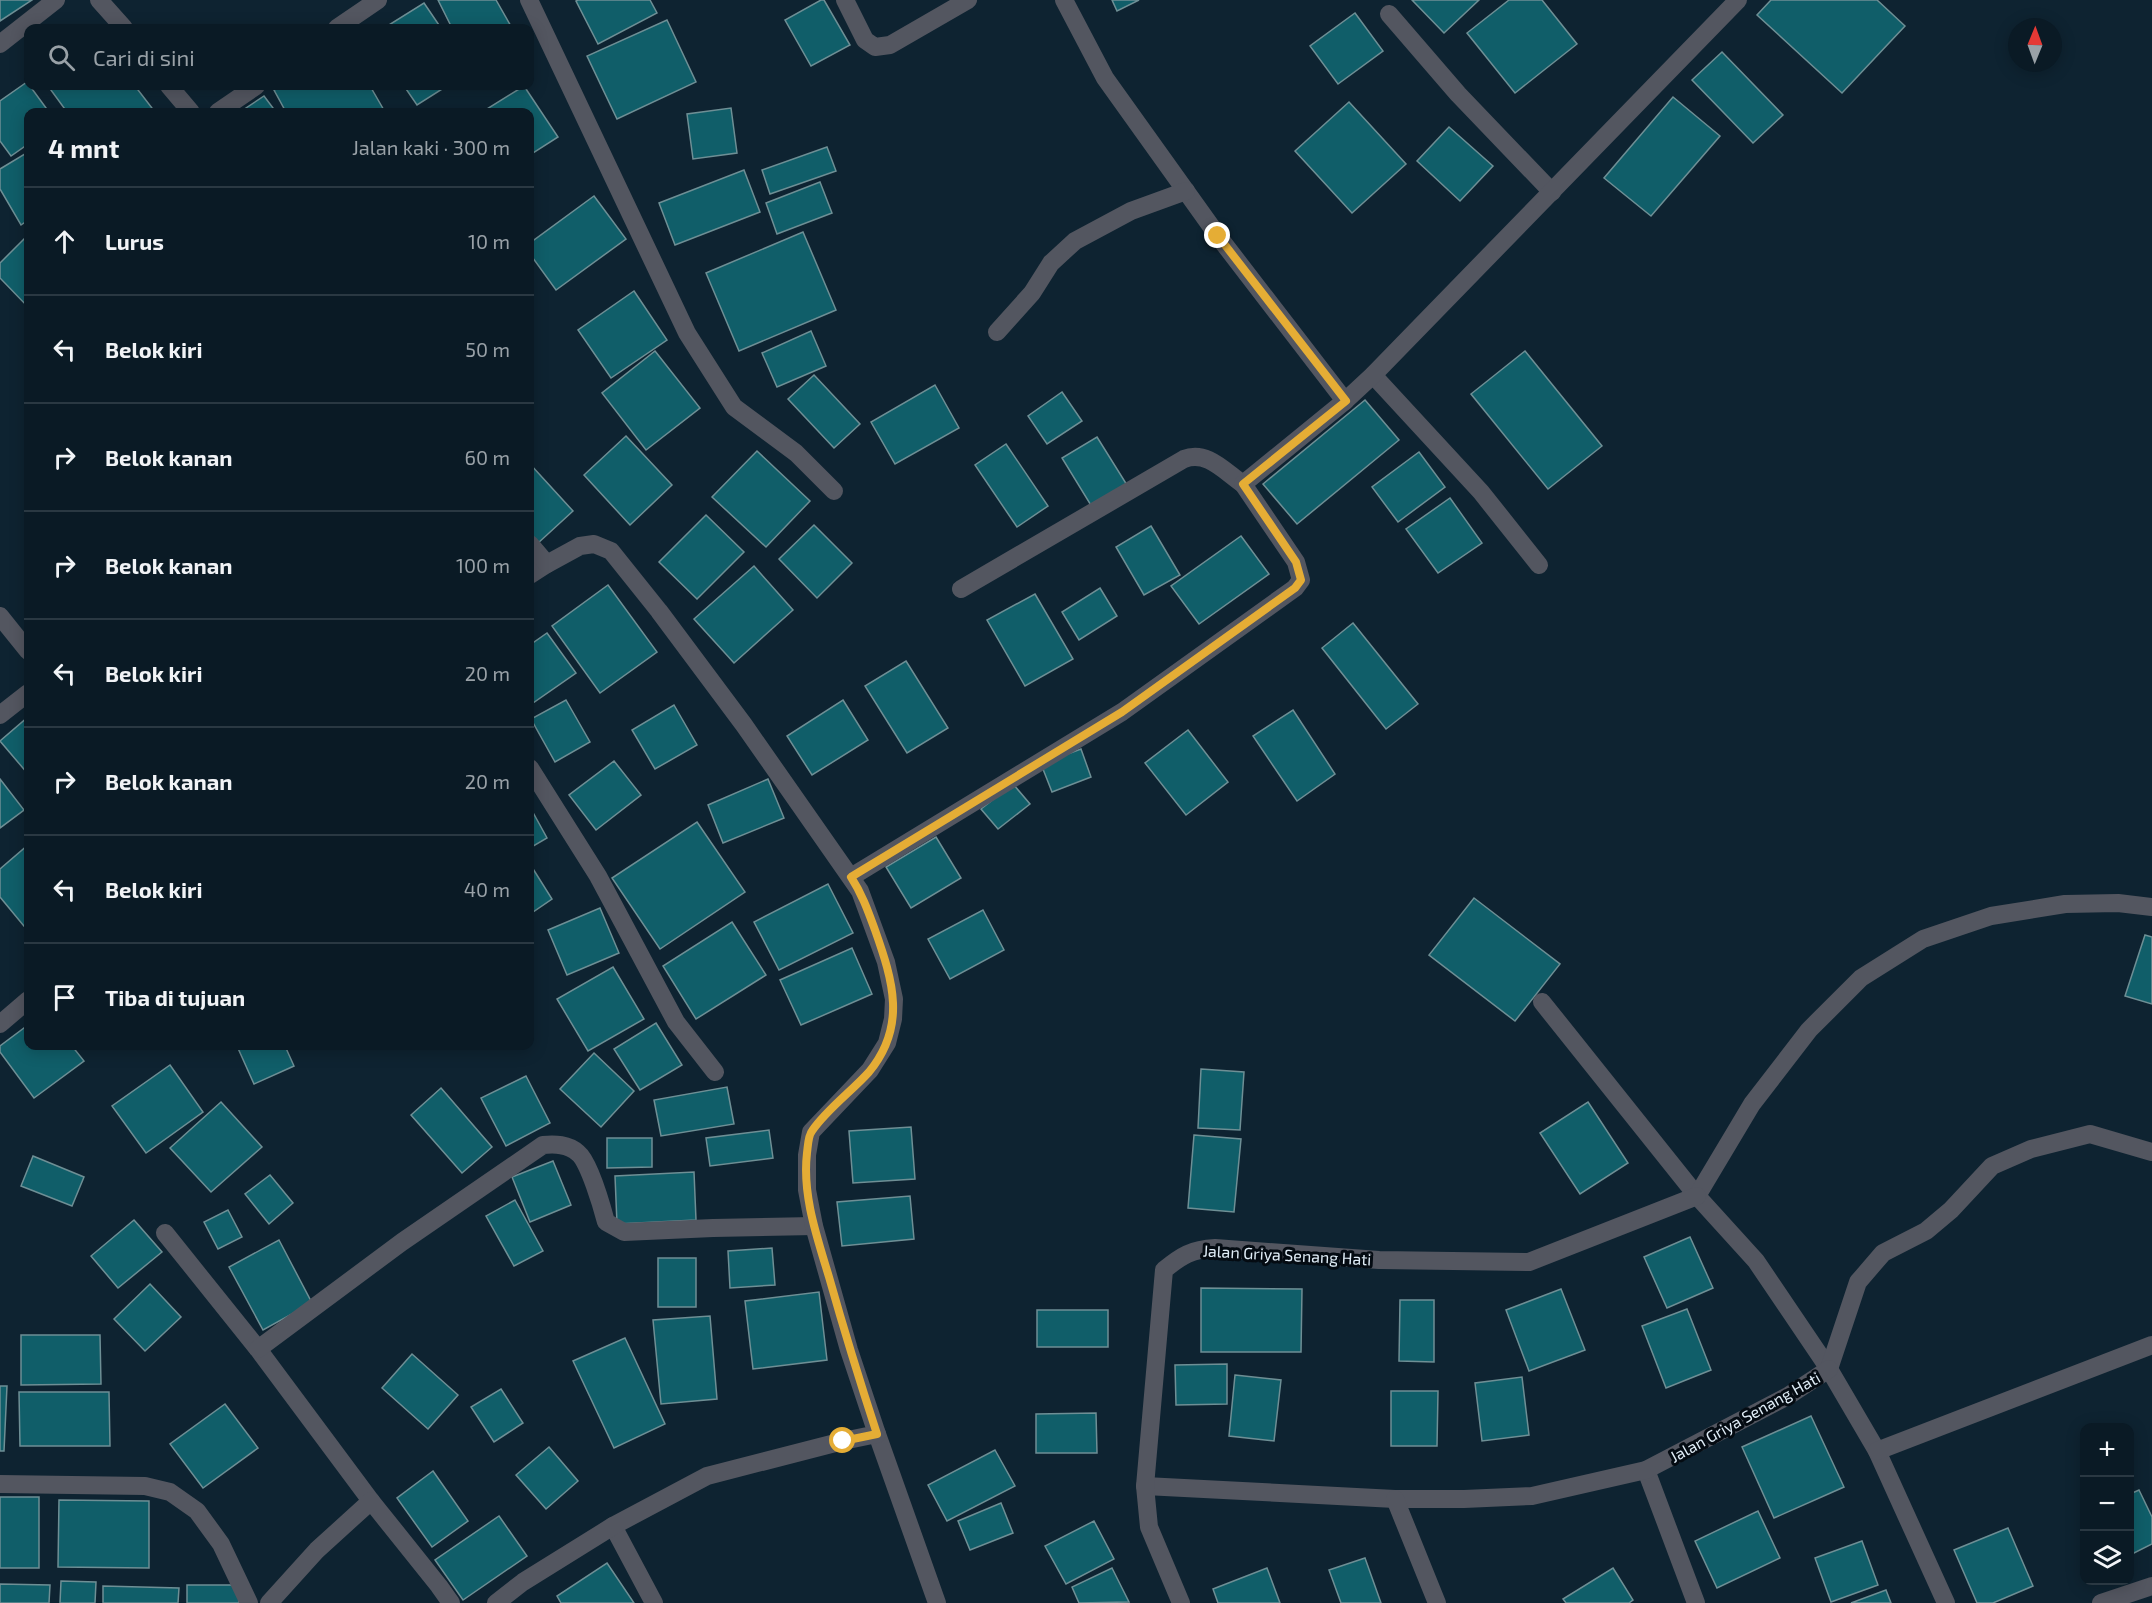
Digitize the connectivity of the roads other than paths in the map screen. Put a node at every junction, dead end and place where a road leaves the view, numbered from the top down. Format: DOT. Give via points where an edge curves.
graph roads {
  1 [pos="56,0"];
  2 [pos="99,0"];
  3 [pos="378,0"];
  4 [pos="529,0"];
  5 [pos="845,0"];
  6 [pos="968,0"];
  7 [pos="1064,0"];
  8 [pos="1738,0"];
  9 [pos="1389,14"];
  10 [pos="25,24"];
  11 [pos="120,24"];
  12 [pos="343,24"];
  13 [pos="24,25"];
  14 [pos="0,44"];
  15 [pos="172,90"];
  16 [pos="250,90"];
  17 [pos="188,108"];
  18 [pos="224,108"];
  19 [pos="1186,191"];
  20 [pos="1552,192"];
  21 [pos="996,332"];
  22 [pos="1373,375"];
  23 [pos="1346,401"];
  24 [pos="1243,484"];
  25 [pos="834,491"];
  26 [pos="534,549"];
  27 [pos="547,564"];
  28 [pos="1539,565"];
  29 [pos="534,572"];
  30 [pos="961,589"];
  31 [pos="0,616"];
  32 [pos="24,646"];
  33 [pos="24,696"];
  34 [pos="0,715"];
  35 [pos="534,774"];
  36 [pos="851,877"];
  37 [pos="2152,907"];
  38 [pos="1542,1002"];
  39 [pos="24,1003"];
  40 [pos="0,1024"];
  41 [pos="715,1072"];
  42 [pos="2152,1152"];
  43 [pos="1697,1196"];
  44 [pos="814,1226"];
  45 [pos="165,1233"];
  46 [pos="2152,1345"];
  47 [pos="258,1349"];
  48 [pos="1829,1369"];
  49 [pos="877,1434"];
  50 [pos="1877,1451"];
  51 [pos="1646,1470"];
  52 [pos="0,1484"];
  53 [pos="1145,1486"];
  54 [pos="1395,1499"];
  55 [pos="371,1501"];
  56 [pos="613,1526"];
  57 [pos="2152,1586"];
  58 [pos="249,1603"];
  59 [pos="269,1603"];
  60 [pos="451,1603"];
  61 [pos="496,1603"];
  62 [pos="654,1603"];
  63 [pos="937,1603"];
  64 [pos="1181,1603"];
  65 [pos="1437,1603"];
  66 [pos="1696,1603"];
  67 [pos="1946,1603"];
  68 [pos="2101,1603"];
  1 -- 10 [label="street"];
  2 -- 11 [label="street"];
  3 -- 12 [label="street"];
  4 -- 25 [label="street" via="687,333 734,407 796,453"];
  5 -- 6 [label="street" via="865,40 875,47 890,45"];
  7 -- 19 [label="street" via="1105,78"];
  8 -- 20 [label="street"];
  9 -- 20 [label="street" via="1458,94"];
  13 -- 14 [label="street"];
  15 -- 17 [label="street"];
  16 -- 18 [label="street"];
  19 -- 21 [label="street" via="1131,210 1075,241 1051,263 1032,293"];
  19 -- 23 [label="street"];
  20 -- 22 [label="street"];
  22 -- 23 [label="street"];
  22 -- 28 [label="street" via="1481,492"];
  23 -- 24 [label="street"];
  24 -- 30 [label="street" via="1205,457 1195,455"];
  24 -- 36 [label="street" via="1296,562 1301,580 1295,588 1122,712"];
  26 -- 27 [label="street"];
  27 -- 29 [label="street"];
  27 -- 36 [label="street" via="580,546 594,544 611,551 744,725"];
  31 -- 32 [label="street"];
  33 -- 34 [label="street"];
  35 -- 41 [label="street" via="598,876 676,1022"];
  36 -- 44 [label="street" via="886,962 894,999 893,1019 886,1043 870,1070 811,1132 807,1190"];
  37 -- 43 [label="street" via="2064,904 1990,916 1923,939 1861,978 1809,1030 1752,1104"];
  38 -- 43 [label="street"];
  39 -- 40 [label="street"];
  42 -- 48 [label="street" via="2090,1134 2031,1149 1992,1166 1951,1210 1926,1231 1883,1253 1858,1282"];
  43 -- 48 [label="street, Jalan Griya Senang Hati" via="1756,1261"];
  43 -- 53 [label="street, Jalan Griya Senang Hati" via="1529,1262 1379,1260 1215,1248 1199,1248 1179,1258 1164,1270"];
  44 -- 47 [label="street" via="624,1232 606,1222 598,1192 580,1154 568,1147 543,1145 402,1242"];
  44 -- 49 [label="street"];
  45 -- 47 [label="street"];
  46 -- 50 [label="street"];
  47 -- 55 [label="street"];
  48 -- 50 [label="street"];
  48 -- 51 [label="street, Jalan Griya Senang Hati" via="1788,1396"];
  49 -- 56 [label="street" via="707,1476"];
  49 -- 63 [label="street"];
  50 -- 67 [label="street"];
  51 -- 54 [label="street, Jalan Griya Senang Hati" via="1532,1496"];
  51 -- 66 [label="street"];
  52 -- 58 [label="street" via="145,1486 170,1492 197,1511 221,1544"];
  53 -- 54 [label="street, Jalan Griya Senang Hati"];
  53 -- 64 [label="street, Jalan Griya Senang Hati" via="1149,1527"];
  54 -- 65 [label="street"];
  55 -- 59 [label="street" via="317,1550"];
  55 -- 60 [label="street"];
  56 -- 61 [label="street"];
  56 -- 62 [label="street"];
  57 -- 68 [label="street"];
}
